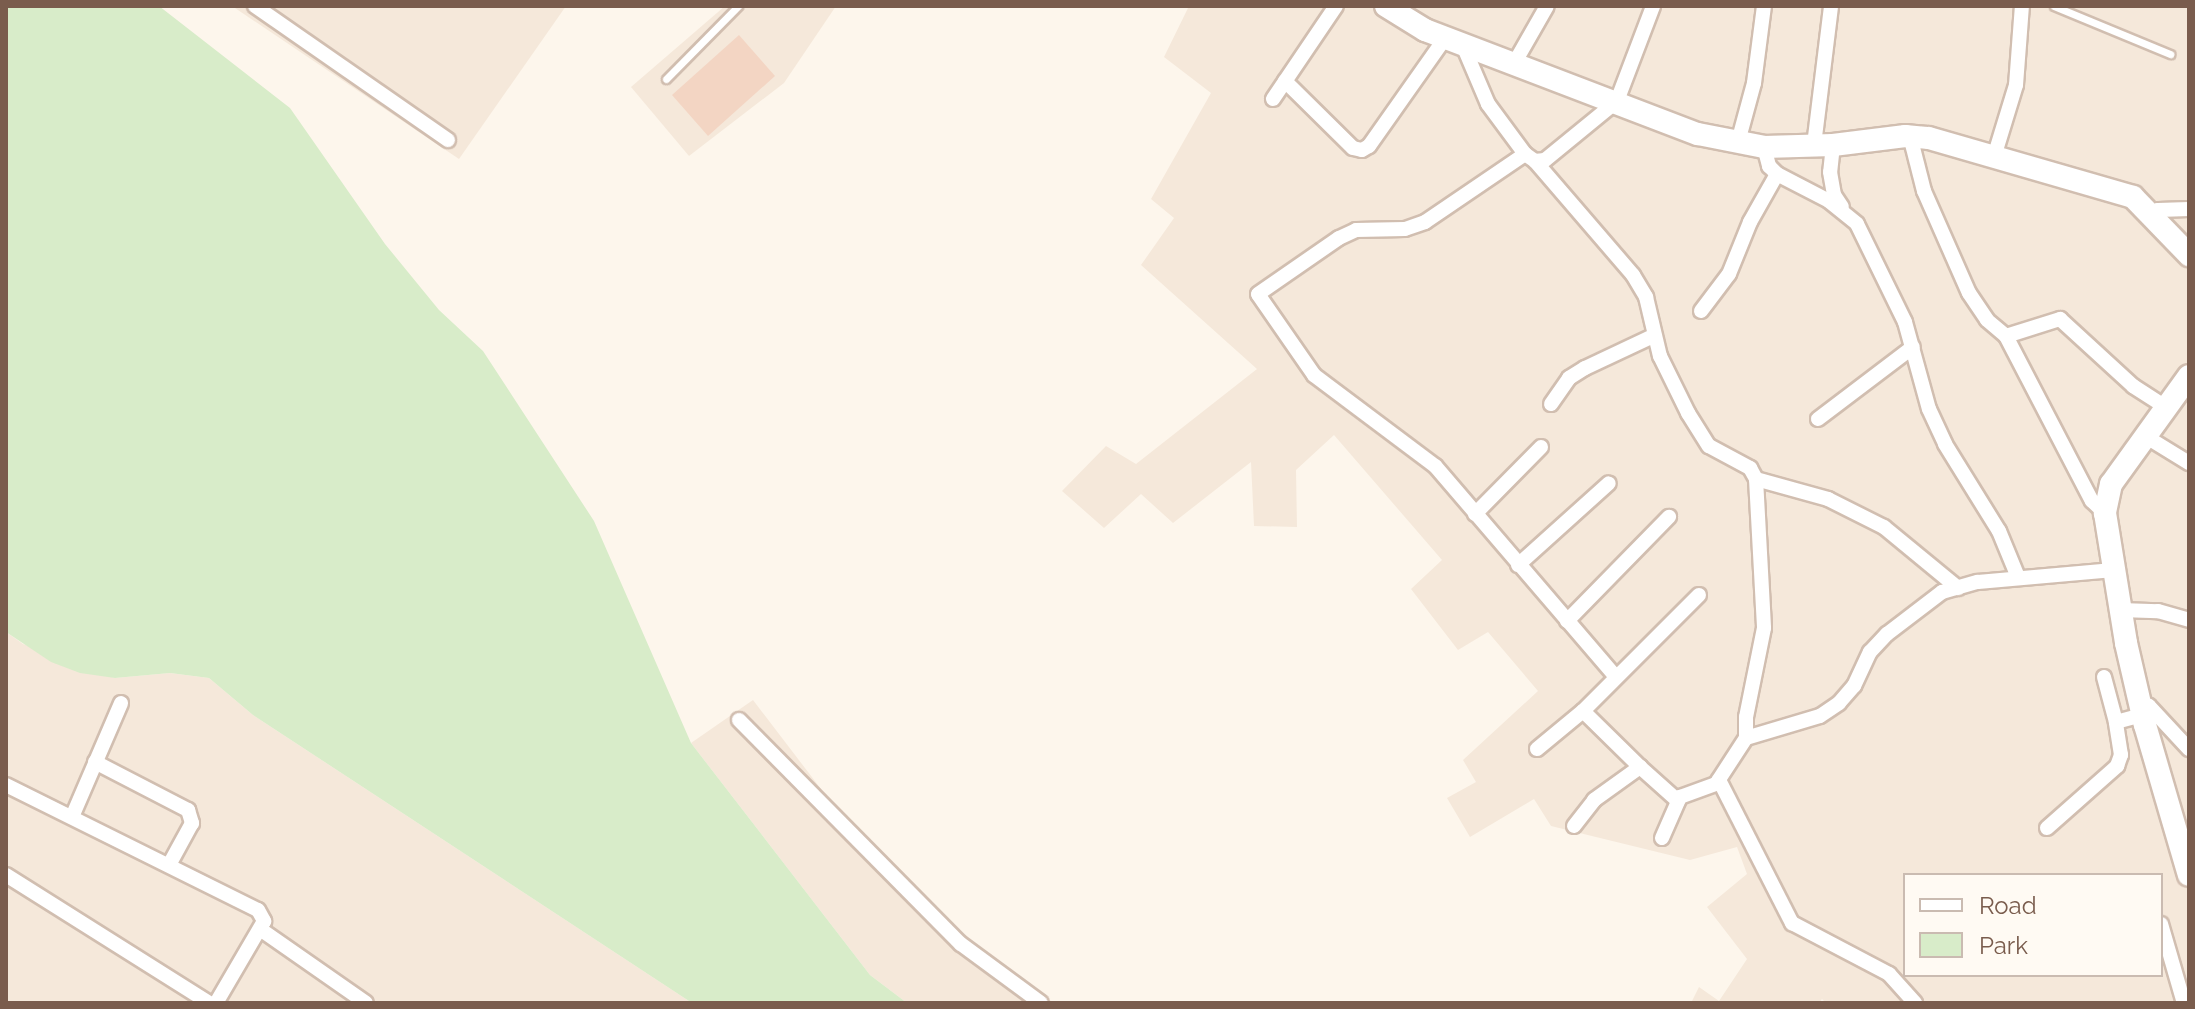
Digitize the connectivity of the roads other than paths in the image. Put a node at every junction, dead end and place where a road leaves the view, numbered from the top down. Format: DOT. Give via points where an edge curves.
graph roads {
  1 [pos="255,6"];
  2 [pos="738,6"];
  3 [pos="1336,6"];
  4 [pos="1386,6"];
  5 [pos="1547,6"];
  6 [pos="1653,6"];
  7 [pos="1764,6"];
  8 [pos="1831,6"];
  9 [pos="2022,6"];
  10 [pos="2054,6"];
  11 [pos="1454,40"];
  12 [pos="2170,54"];
  13 [pos="1515,62"];
  14 [pos="666,79"];
  15 [pos="1285,81"];
  16 [pos="1273,99"];
  17 [pos="1617,101"];
  18 [pos="1910,136"];
  19 [pos="448,140"];
  20 [pos="1738,142"];
  21 [pos="1823,145"];
  22 [pos="1764,147"];
  23 [pos="1994,157"];
  24 [pos="1530,158"];
  25 [pos="1777,174"];
  26 [pos="2189,209"];
  27 [pos="1846,215"];
  28 [pos="2151,216"];
  29 [pos="2189,255"];
  30 [pos="1701,311"];
  31 [pos="1653,336"];
  32 [pos="2006,336"];
  33 [pos="1913,347"];
  34 [pos="2189,376"];
  35 [pos="1551,404"];
  36 [pos="2167,408"];
  37 [pos="1818,419"];
  38 [pos="2145,436"];
  39 [pos="1541,447"];
  40 [pos="2189,463"];
  41 [pos="1756,479"];
  42 [pos="1609,483"];
  43 [pos="2105,513"];
  44 [pos="1475,514"];
  45 [pos="1669,517"];
  46 [pos="1518,565"];
  47 [pos="2113,570"];
  48 [pos="2018,577"];
  49 [pos="1958,588"];
  50 [pos="1699,595"];
  51 [pos="2120,610"];
  52 [pos="2189,620"];
  53 [pos="1567,621"];
  54 [pos="1616,677"];
  55 [pos="2104,677"];
  56 [pos="121,703"];
  57 [pos="2142,709"];
  58 [pos="1583,711"];
  59 [pos="739,720"];
  60 [pos="2116,722"];
  61 [pos="1746,738"];
  62 [pos="1537,749"];
  63 [pos="2189,749"];
  64 [pos="95,762"];
  65 [pos="1640,767"];
  66 [pos="1719,780"];
  67 [pos="6,785"];
  68 [pos="1678,801"];
  69 [pos="72,817"];
  70 [pos="1574,826"];
  71 [pos="2047,828"];
  72 [pos="1662,838"];
  73 [pos="169,865"];
  74 [pos="6,875"];
  75 [pos="2189,875"];
  76 [pos="260,929"];
  77 [pos="2163,931"];
  78 [pos="209,1003"];
  79 [pos="216,1003"];
  80 [pos="366,1003"];
  81 [pos="1041,1003"];
  82 [pos="1915,1003"];
  83 [pos="2184,1003"];
  1 -- 19 [label="street"];
  2 -- 14 [label="lane"];
  3 -- 15 [label="street"];
  4 -- 11 [label="street" via="1425,30"];
  5 -- 13 [label="street"];
  6 -- 17 [label="street"];
  7 -- 20 [label="street" via="1754,83"];
  8 -- 21 [label="street"];
  9 -- 23 [label="street" via="2016,85"];
  10 -- 12 [label="lane"];
  11 -- 13 [label="street"];
  11 -- 15 [label="street" via="1362,150 1353,148"];
  11 -- 24 [label="street" via="1488,104"];
  13 -- 17 [label="street"];
  15 -- 16 [label="street"];
  17 -- 20 [label="street" via="1698,134"];
  17 -- 24 [label="street" via="1545,160"];
  18 -- 21 [label="street"];
  18 -- 23 [label="street"];
  18 -- 32 [label="street" via="1924,191 1951,258 1987,320"];
  20 -- 22 [label="street"];
  21 -- 22 [label="street"];
  21 -- 27 [label="street" via="1834,195"];
  22 -- 25 [label="street"];
  23 -- 28 [label="street" via="2133,197"];
  24 -- 31 [label="street" via="1633,275 1646,297"];
  24 -- 44 [label="street" via="1425,222 1405,229 1356,230 1258,294 1314,375 1435,466"];
  25 -- 27 [label="street"];
  25 -- 30 [label="street" via="1729,274"];
  26 -- 28 [label="street" via="2158,210"];
  27 -- 33 [label="street" via="1865,238"];
  28 -- 29 [label="street"];
  31 -- 35 [label="street" via="1598,359 1569,378"];
  31 -- 41 [label="street" via="1709,446 1750,468"];
  32 -- 36 [label="street" via="2060,319 2133,386"];
  32 -- 43 [label="street" via="2092,501"];
  33 -- 37 [label="street"];
  33 -- 48 [label="street" via="1929,409 1999,531"];
  34 -- 36 [label="street"];
  36 -- 38 [label="street"];
  38 -- 40 [label="street"];
  38 -- 43 [label="street" via="2111,484"];
  39 -- 44 [label="street"];
  41 -- 49 [label="street" via="1828,499 1884,527"];
  41 -- 61 [label="street" via="1764,628"];
  42 -- 46 [label="street"];
  43 -- 47 [label="street"];
  44 -- 46 [label="street"];
  45 -- 53 [label="street"];
  46 -- 53 [label="street"];
  47 -- 48 [label="street"];
  47 -- 51 [label="street"];
  48 -- 49 [label="street"];
  49 -- 61 [label="street" via="1942,592 1887,634 1839,703 1820,716"];
  50 -- 54 [label="street"];
  51 -- 52 [label="street" via="2158,611"];
  51 -- 57 [label="street"];
  53 -- 54 [label="street"];
  54 -- 58 [label="street"];
  55 -- 60 [label="street"];
  56 -- 64 [label="street"];
  57 -- 60 [label="street"];
  57 -- 63 [label="street" via="2149,706"];
  57 -- 75 [label="street"];
  58 -- 62 [label="street"];
  58 -- 65 [label="street"];
  59 -- 81 [label="street" via="961,944"];
  60 -- 71 [label="street" via="2121,755 2117,766"];
  61 -- 66 [label="street"];
  64 -- 69 [label="street"];
  64 -- 73 [label="street" via="188,810 192,823"];
  65 -- 68 [label="street"];
  65 -- 70 [label="street" via="1594,800"];
  66 -- 68 [label="street"];
  66 -- 82 [label="street" via="1792,923 1889,974"];
  67 -- 69 [label="street"];
  68 -- 72 [label="street"];
  69 -- 73 [label="street"];
  73 -- 76 [label="street" via="258,910 264,921"];
  74 -- 78 [label="street"];
  76 -- 79 [label="street"];
  76 -- 80 [label="street"];
  77 -- 83 [label="street"];
}
